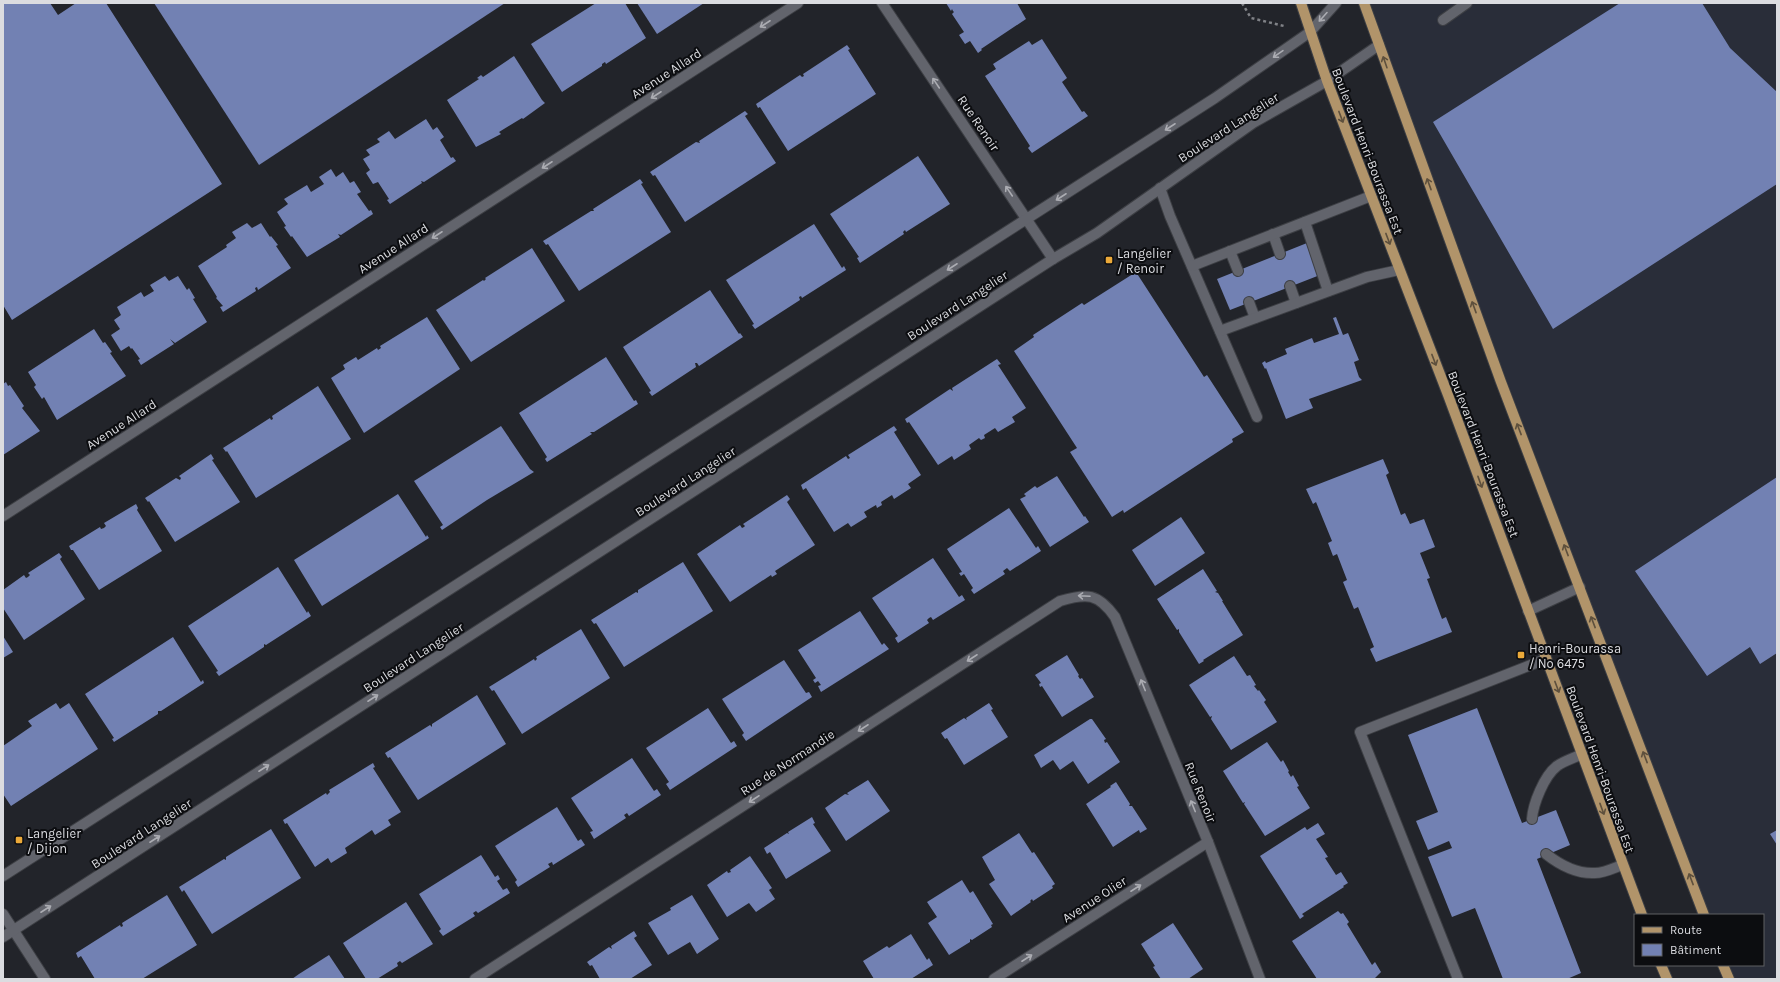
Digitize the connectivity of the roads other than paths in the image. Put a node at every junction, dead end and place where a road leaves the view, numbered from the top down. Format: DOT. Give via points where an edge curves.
graph roads {
  1 [pos="798,3"];
  2 [pos="882,3"];
  3 [pos="1301,3"];
  4 [pos="1336,3"];
  5 [pos="1364,3"];
  6 [pos="1467,3"];
  7 [pos="1443,20"];
  8 [pos="1310,32"];
  9 [pos="1380,45"];
  10 [pos="1327,81"];
  11 [pos="1160,188"];
  12 [pos="1371,196"];
  13 [pos="1027,218"];
  14 [pos="1305,222"];
  15 [pos="1273,234"];
  16 [pos="1230,251"];
  17 [pos="1280,254"];
  18 [pos="1053,259"];
  19 [pos="1192,266"];
  20 [pos="1399,270"];
  21 [pos="1238,271"];
  22 [pos="1290,286"];
  23 [pos="1328,291"];
  24 [pos="1249,302"];
  25 [pos="1296,303"];
  26 [pos="1255,318"];
  27 [pos="1220,331"];
  28 [pos="1257,417"];
  29 [pos="3,516"];
  30 [pos="1580,587"];
  31 [pos="1528,612"];
  32 [pos="1115,616"];
  33 [pos="1546,659"];
  34 [pos="1582,754"];
  35 [pos="1532,819"];
  36 [pos="1208,842"];
  37 [pos="1546,854"];
  38 [pos="1622,865"];
  39 [pos="3,876"];
  40 [pos="3,914"];
  41 [pos="1642,914"];
  42 [pos="1704,914"];
  43 [pos="13,930"];
  44 [pos="3,937"];
  45 [pos="1661,966"];
  46 [pos="1723,966"];
  47 [pos="45,979"];
  48 [pos="474,979"];
  49 [pos="994,979"];
  50 [pos="1260,979"];
  51 [pos="1458,979"];
  52 [pos="1667,979"];
  53 [pos="1729,979"];
  1 -- 29 [label="main road, Avenue Allard, one-way"];
  13 -- 2 [label="main road, Rue Renoir, one-way"];
  3 -- 8 [label="main road, Boulevard Henri-Bourassa Est"];
  4 -- 8 [label="main road, one-way"];
  5 -- 9 [label="main road"];
  6 -- 7 [label="main road"];
  8 -- 10 [label="main road, Boulevard Henri-Bourassa Est"];
  8 -- 13 [label="main road, one-way" via="1215,98"];
  9 -- 10 [label="main road, Boulevard Langelier"];
  30 -- 9 [label="main road, one-way" via="1501,382"];
  10 -- 11 [label="main road, Boulevard Langelier" via="1253,123"];
  10 -- 12 [label="main road, Boulevard Henri-Bourassa Est, one-way"];
  11 -- 18 [label="main road, Boulevard Langelier"];
  11 -- 19 [label="main road"];
  12 -- 14 [label="main road"];
  12 -- 20 [label="main road, Boulevard Henri-Bourassa Est, one-way"];
  13 -- 18 [label="main road, Rue Renoir"];
  13 -- 39 [label="main road, one-way"];
  14 -- 15 [label="main road"];
  14 -- 23 [label="main road"];
  15 -- 16 [label="main road"];
  15 -- 17 [label="main road"];
  16 -- 19 [label="main road"];
  16 -- 21 [label="main road"];
  43 -- 18 [label="main road, Boulevard Langelier, one-way"];
  19 -- 27 [label="main road"];
  20 -- 23 [label="main road" via="1367,277"];
  20 -- 31 [label="main road, Boulevard Henri-Bourassa Est, one-way"];
  22 -- 25 [label="main road"];
  23 -- 25 [label="main road"];
  24 -- 26 [label="main road"];
  25 -- 26 [label="main road"];
  26 -- 27 [label="main road"];
  27 -- 28 [label="main road"];
  30 -- 31 [label="main road"];
  42 -- 30 [label="main road, one-way"];
  31 -- 33 [label="main road, Boulevard Henri-Bourassa Est"];
  36 -- 32 [label="main road, Rue Renoir, one-way"];
  32 -- 48 [label="main road, Rue de Normandie, one-way" via="1106,604 1094,597 1076,596 1060,601"];
  33 -- 34 [label="main road, Boulevard Henri-Bourassa Est, one-way"];
  33 -- 51 [label="main road" via="1360,732"];
  34 -- 35 [label="main road" via="1556,766 1537,797 1532,809"];
  34 -- 38 [label="main road, Boulevard Henri-Bourassa Est, one-way"];
  49 -- 36 [label="main road, Avenue Olier, one-way"];
  36 -- 50 [label="main road, Rue Renoir"];
  37 -- 38 [label="main road" via="1556,862 1586,873 1596,874"];
  38 -- 41 [label="main road, Boulevard Henri-Bourassa Est"];
  40 -- 43 [label="main road"];
  43 -- 44 [label="main road, Boulevard Langelier"];
  43 -- 47 [label="main road"];
  45 -- 52 [label="main road"];
  46 -- 53 [label="main road"];
}
